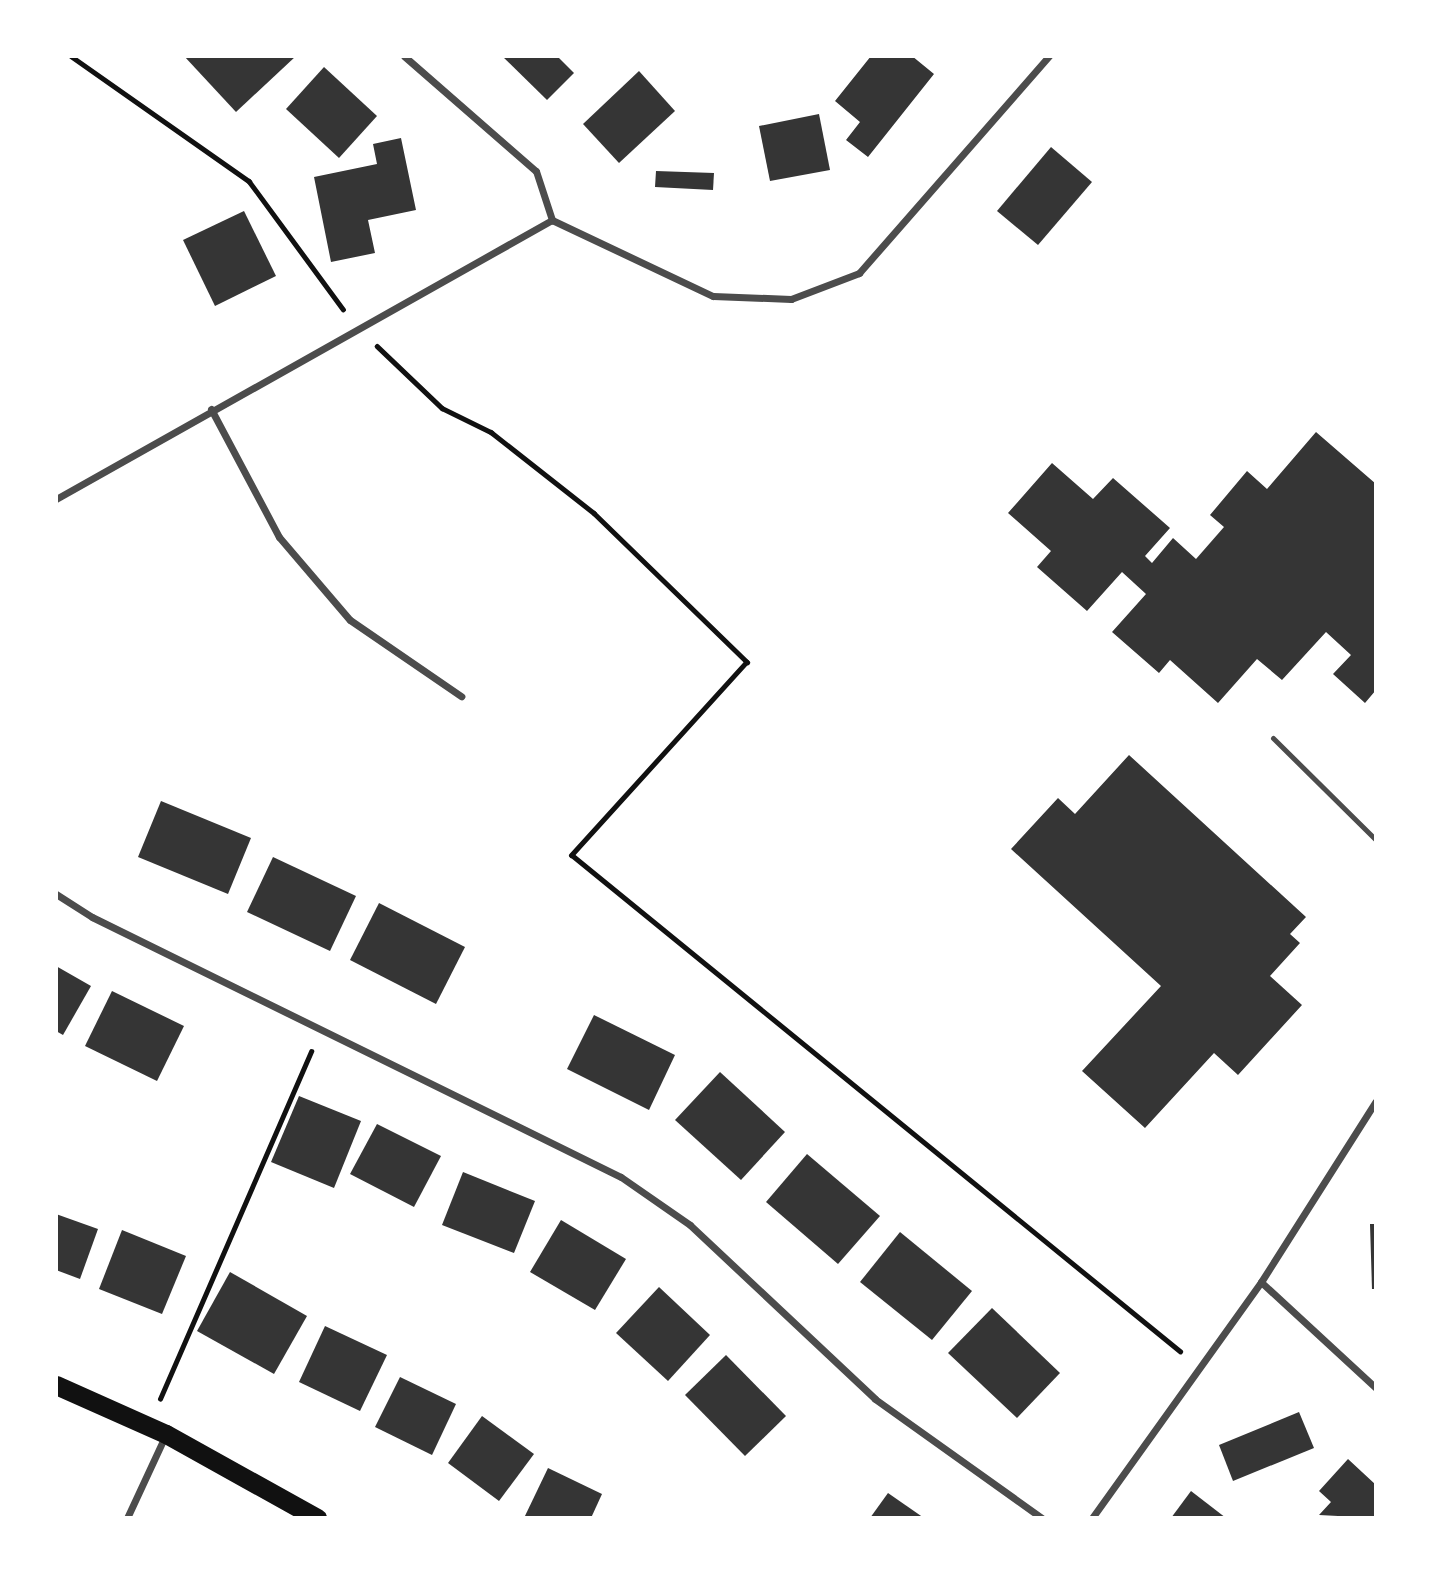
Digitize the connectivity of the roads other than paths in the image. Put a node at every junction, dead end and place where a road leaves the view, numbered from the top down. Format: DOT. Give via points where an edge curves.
graph roads {
  1 [pos="404,56"];
  2 [pos="1049,56"];
  3 [pos="552,220"];
  4 [pos="212,409"];
  5 [pos="56,487"];
  6 [pos="59,498"];
  7 [pos="461,696"];
  8 [pos="1273,737"];
  9 [pos="1376,840"];
  10 [pos="56,894"];
  11 [pos="1376,1101"];
  12 [pos="1261,1282"];
  13 [pos="56,1385"];
  14 [pos="1376,1388"];
  15 [pos="157,1430"];
  16 [pos="127,1518"];
  17 [pos="317,1518"];
  18 [pos="1042,1518"];
  19 [pos="1092,1518"];
  1 -- 3 [label="street" via="536,171"];
  2 -- 3 [label="street" via="859,273 791,299 713,296"];
  3 -- 4 [label="street"];
  4 -- 6 [label="street"];
  4 -- 7 [label="street" via="279,537 350,620"];
  5 -- 6 [label="street"];
  8 -- 9 [label="lane"];
  10 -- 18 [label="street" via="92,917 621,1177 690,1225 876,1399"];
  11 -- 12 [label="street"];
  12 -- 14 [label="street"];
  12 -- 19 [label="street"];
  13 -- 15 [label="highway"];
  15 -- 16 [label="street"];
  15 -- 17 [label="highway"];
}
